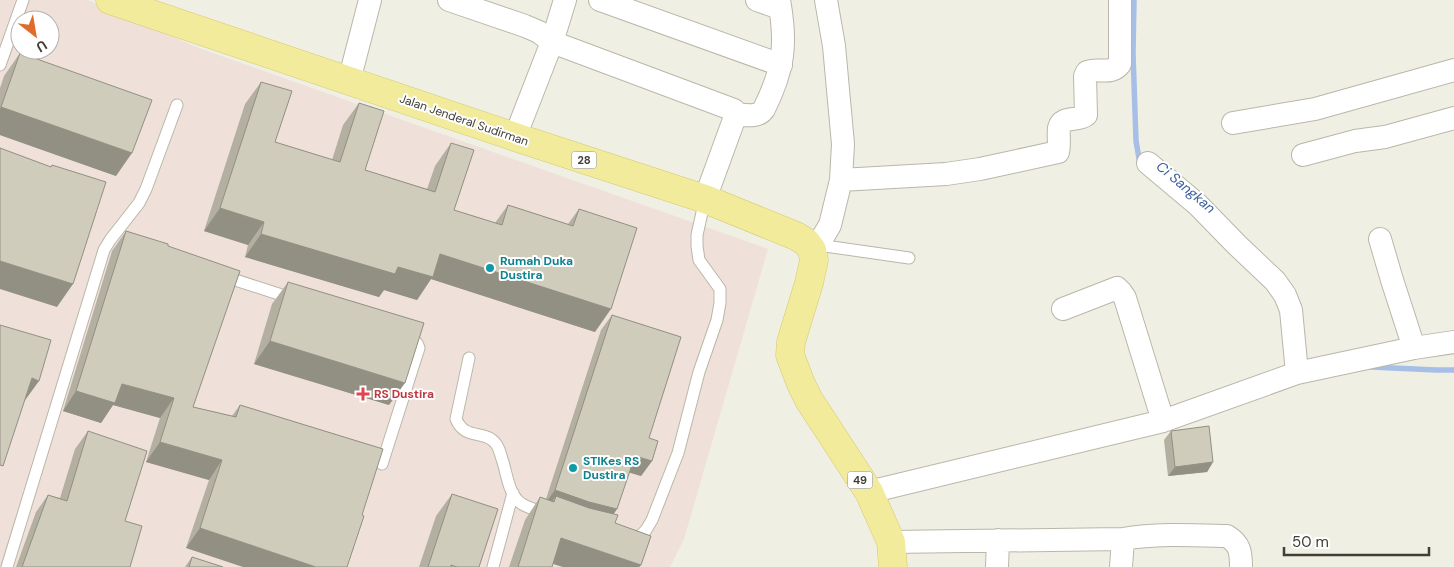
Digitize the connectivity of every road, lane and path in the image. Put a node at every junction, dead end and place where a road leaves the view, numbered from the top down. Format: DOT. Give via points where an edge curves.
graph roads {
  1 [pos="23,0"];
  2 [pos="110,0"];
  3 [pos="370,0"];
  4 [pos="449,0"];
  5 [pos="565,0"];
  6 [pos="756,0"];
  7 [pos="826,0"];
  8 [pos="1120,0"];
  9 [pos="615,2"];
  10 [pos="780,4"];
  11 [pos="552,42"];
  12 [pos="0,65"];
  13 [pos="781,65"];
  14 [pos="1454,70"];
  15 [pos="349,81"];
  16 [pos="177,105"];
  17 [pos="736,114"];
  18 [pos="1454,118"];
  19 [pos="1233,123"];
  20 [pos="515,137"];
  21 [pos="1303,156"];
  22 [pos="1148,163"];
  23 [pos="841,180"];
  24 [pos="705,199"];
  25 [pos="1380,239"];
  26 [pos="815,248"];
  27 [pos="909,258"];
  28 [pos="212,273"];
  29 [pos="303,302"];
  30 [pos="1063,309"];
  31 [pos="393,331"];
  32 [pos="1454,342"];
  33 [pos="1414,348"];
  34 [pos="469,358"];
  35 [pos="1297,373"];
  36 [pos="1163,421"];
  37 [pos="382,464"];
  38 [pos="868,492"];
  39 [pos="513,493"];
  40 [pos="559,518"];
  41 [pos="614,533"];
  42 [pos="1123,539"];
  43 [pos="998,540"];
  44 [pos="892,555"];
  45 [pos="7,567"];
  46 [pos="493,567"];
  47 [pos="997,567"];
  48 [pos="1121,567"];
  49 [pos="1241,567"];
  1 -- 12 [label="lane"];
  2 -- 15 [label="main road, Jalan Jenderal Sudirman / 28"];
  3 -- 15 [label="street"];
  4 -- 11 [label="street" via="525,26"];
  5 -- 11 [label="street"];
  6 -- 10 [label="street"];
  7 -- 23 [label="street" via="839,89 843,144"];
  8 -- 23 [label="street" via="1120,64 1112,71 1086,72 1086,115 1061,123 1058,152 946,174"];
  9 -- 13 [label="street"];
  10 -- 13 [label="street"];
  11 -- 17 [label="street" via="734,110"];
  11 -- 20 [label="street"];
  13 -- 17 [label="street" via="762,113"];
  14 -- 19 [label="street" via="1316,110"];
  15 -- 20 [label="main road, Jalan Jenderal Sudirman / 28"];
  16 -- 45 [label="lane" via="139,203 115,241 104,250"];
  17 -- 24 [label="street"];
  18 -- 21 [label="street"];
  20 -- 24 [label="main road, Jalan Jenderal Sudirman / 28"];
  22 -- 35 [label="street" via="1198,205 1274,280 1290,310"];
  23 -- 26 [label="street" via="830,224"];
  24 -- 26 [label="main road, Jalan Jenderal Sudirman / 28" via="796,236"];
  24 -- 41 [label="lane" via="697,246 699,260 720,289 717,320 678,453 652,520 637,537"];
  25 -- 33 [label="street"];
  26 -- 27 [label="lane"];
  26 -- 38 [label="main road, 49" via="790,355 805,392"];
  28 -- 29 [label="lane"];
  30 -- 36 [label="street" via="1117,288 1121,292"];
  31 -- 37 [label="lane" via="412,338 419,348"];
  32 -- 33 [label="street"];
  33 -- 35 [label="street"];
  34 -- 39 [label="lane" via="456,419 460,427 488,437 496,444"];
  35 -- 36 [label="street"];
  36 -- 38 [label="street"];
  38 -- 44 [label="main road, 49"];
  39 -- 40 [label="lane" via="521,504"];
  39 -- 46 [label="lane"];
  42 -- 43 [label="street"];
  42 -- 48 [label="street"];
  42 -- 49 [label="street" via="1181,534 1227,536 1241,553"];
  43 -- 44 [label="street"];
  43 -- 47 [label="street"];
}
